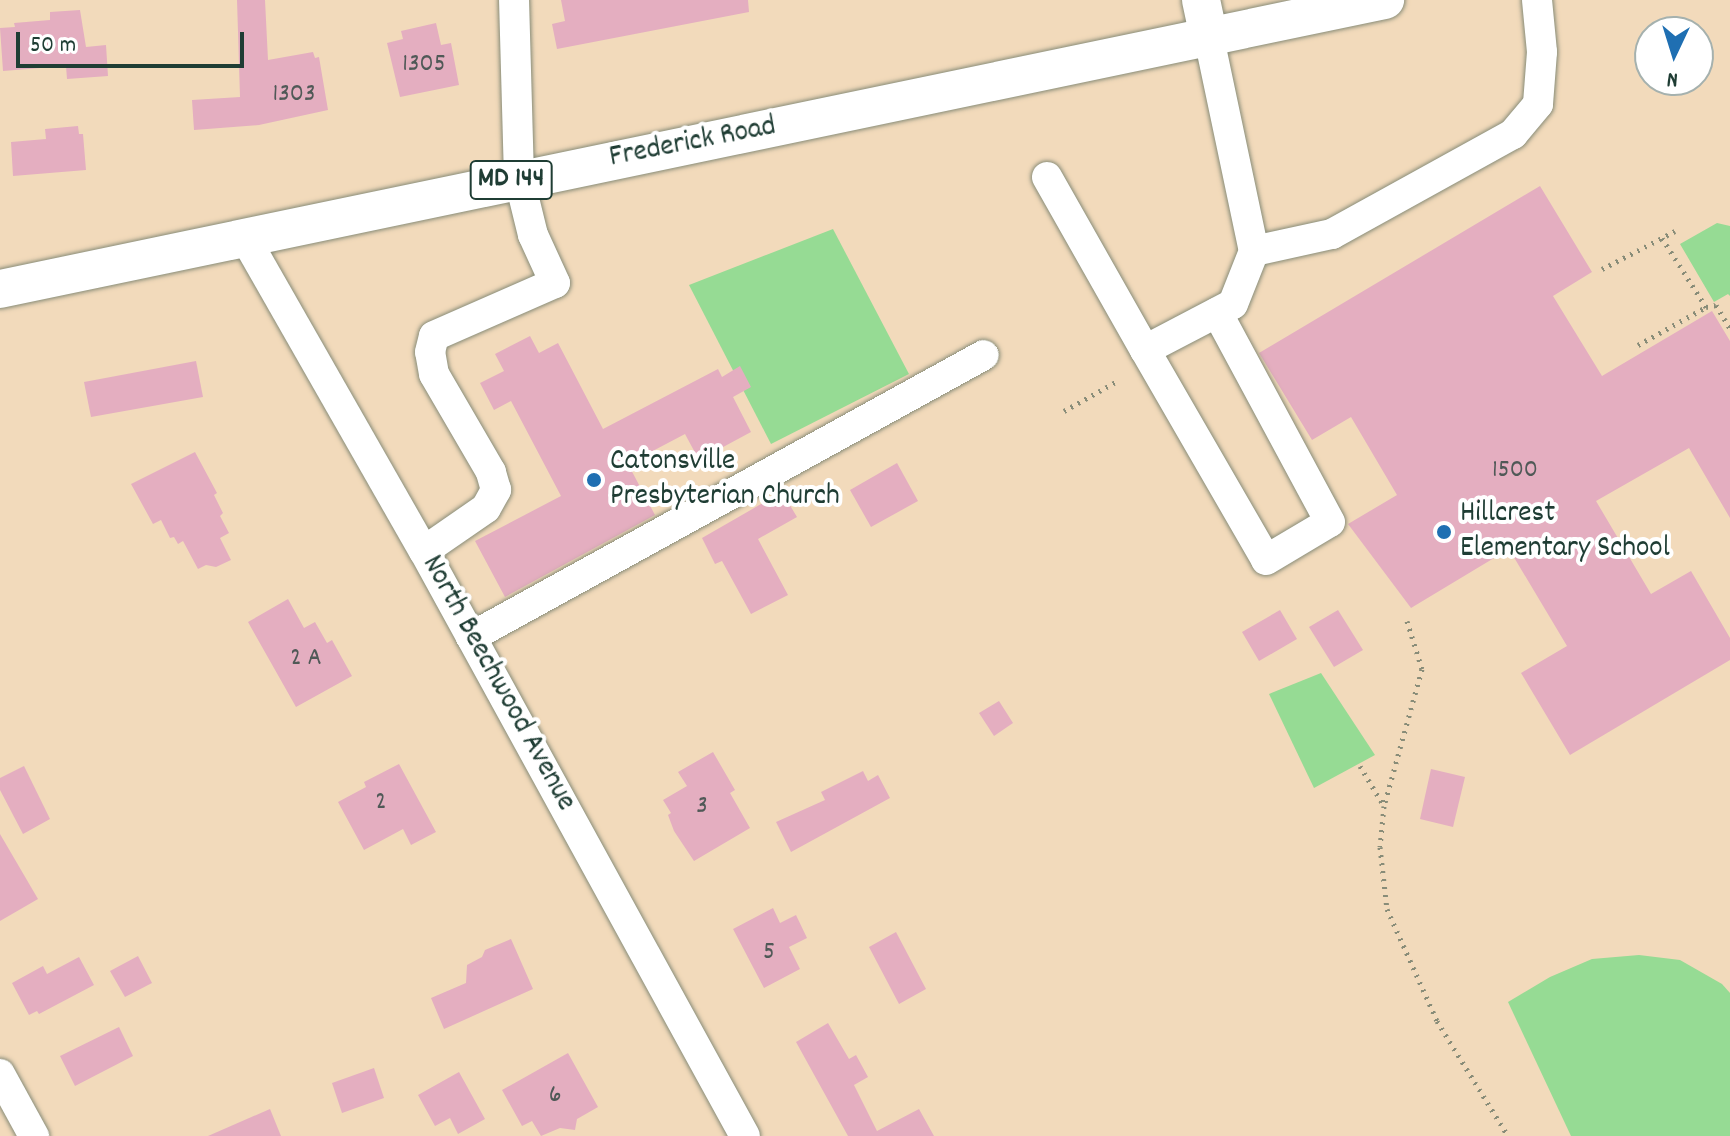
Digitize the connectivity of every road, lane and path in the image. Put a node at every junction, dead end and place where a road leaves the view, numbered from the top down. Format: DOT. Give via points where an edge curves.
graph roads {
  1 [pos="514,0"];
  2 [pos="1201,0"];
  3 [pos="1385,0"];
  4 [pos="1537,0"];
  5 [pos="1209,38"];
  6 [pos="1047,177"];
  7 [pos="519,178"];
  8 [pos="1675,231"];
  9 [pos="244,236"];
  10 [pos="1662,238"];
  11 [pos="1254,251"];
  12 [pos="1602,269"];
  13 [pos="0,289"];
  14 [pos="1706,307"];
  15 [pos="1217,312"];
  16 [pos="1730,328"];
  17 [pos="1638,345"];
  18 [pos="1145,350"];
  19 [pos="984,355"];
  20 [pos="1119,380"];
  21 [pos="1064,411"];
  22 [pos="424,551"];
  23 [pos="1407,621"];
  24 [pos="471,637"];
  25 [pos="1360,766"];
  26 [pos="1384,806"];
  27 [pos="0,1074"];
  28 [pos="34,1136"];
  29 [pos="745,1136"];
  30 [pos="1508,1136"];
  1 -- 7 [label="street"];
  2 -- 5 [label="main road"];
  3 -- 5 [label="main road, Frederick Road / MD 144"];
  4 -- 11 [label="street" via="1542,52 1538,104 1513,134 1332,234"];
  5 -- 7 [label="main road, Frederick Road / MD 144"];
  5 -- 11 [label="street"];
  6 -- 18 [label="street"];
  7 -- 9 [label="main road, Frederick Road / MD 144"];
  7 -- 22 [label="street" via="533,235 555,283 434,336 434,374 491,472 496,490 486,508"];
  8 -- 10 [label="path"];
  9 -- 13 [label="main road, Frederick Road / MD 144"];
  9 -- 22 [label="street, North Beechwood Avenue"];
  10 -- 12 [label="path"];
  10 -- 14 [label="path"];
  11 -- 15 [label="street" via="1233,304"];
  14 -- 16 [label="path" via="1716,305"];
  14 -- 17 [label="path"];
  15 -- 18 [label="street"];
  15 -- 18 [label="street" via="1330,522 1266,560"];
  19 -- 24 [label="street"];
  20 -- 21 [label="path"];
  22 -- 24 [label="street, North Beechwood Avenue"];
  23 -- 26 [label="path" via="1422,669"];
  24 -- 29 [label="street, North Beechwood Avenue"];
  25 -- 26 [label="path"];
  26 -- 30 [label="path" via="1380,847 1387,909 1437,1021"];
  27 -- 28 [label="street"];
}
